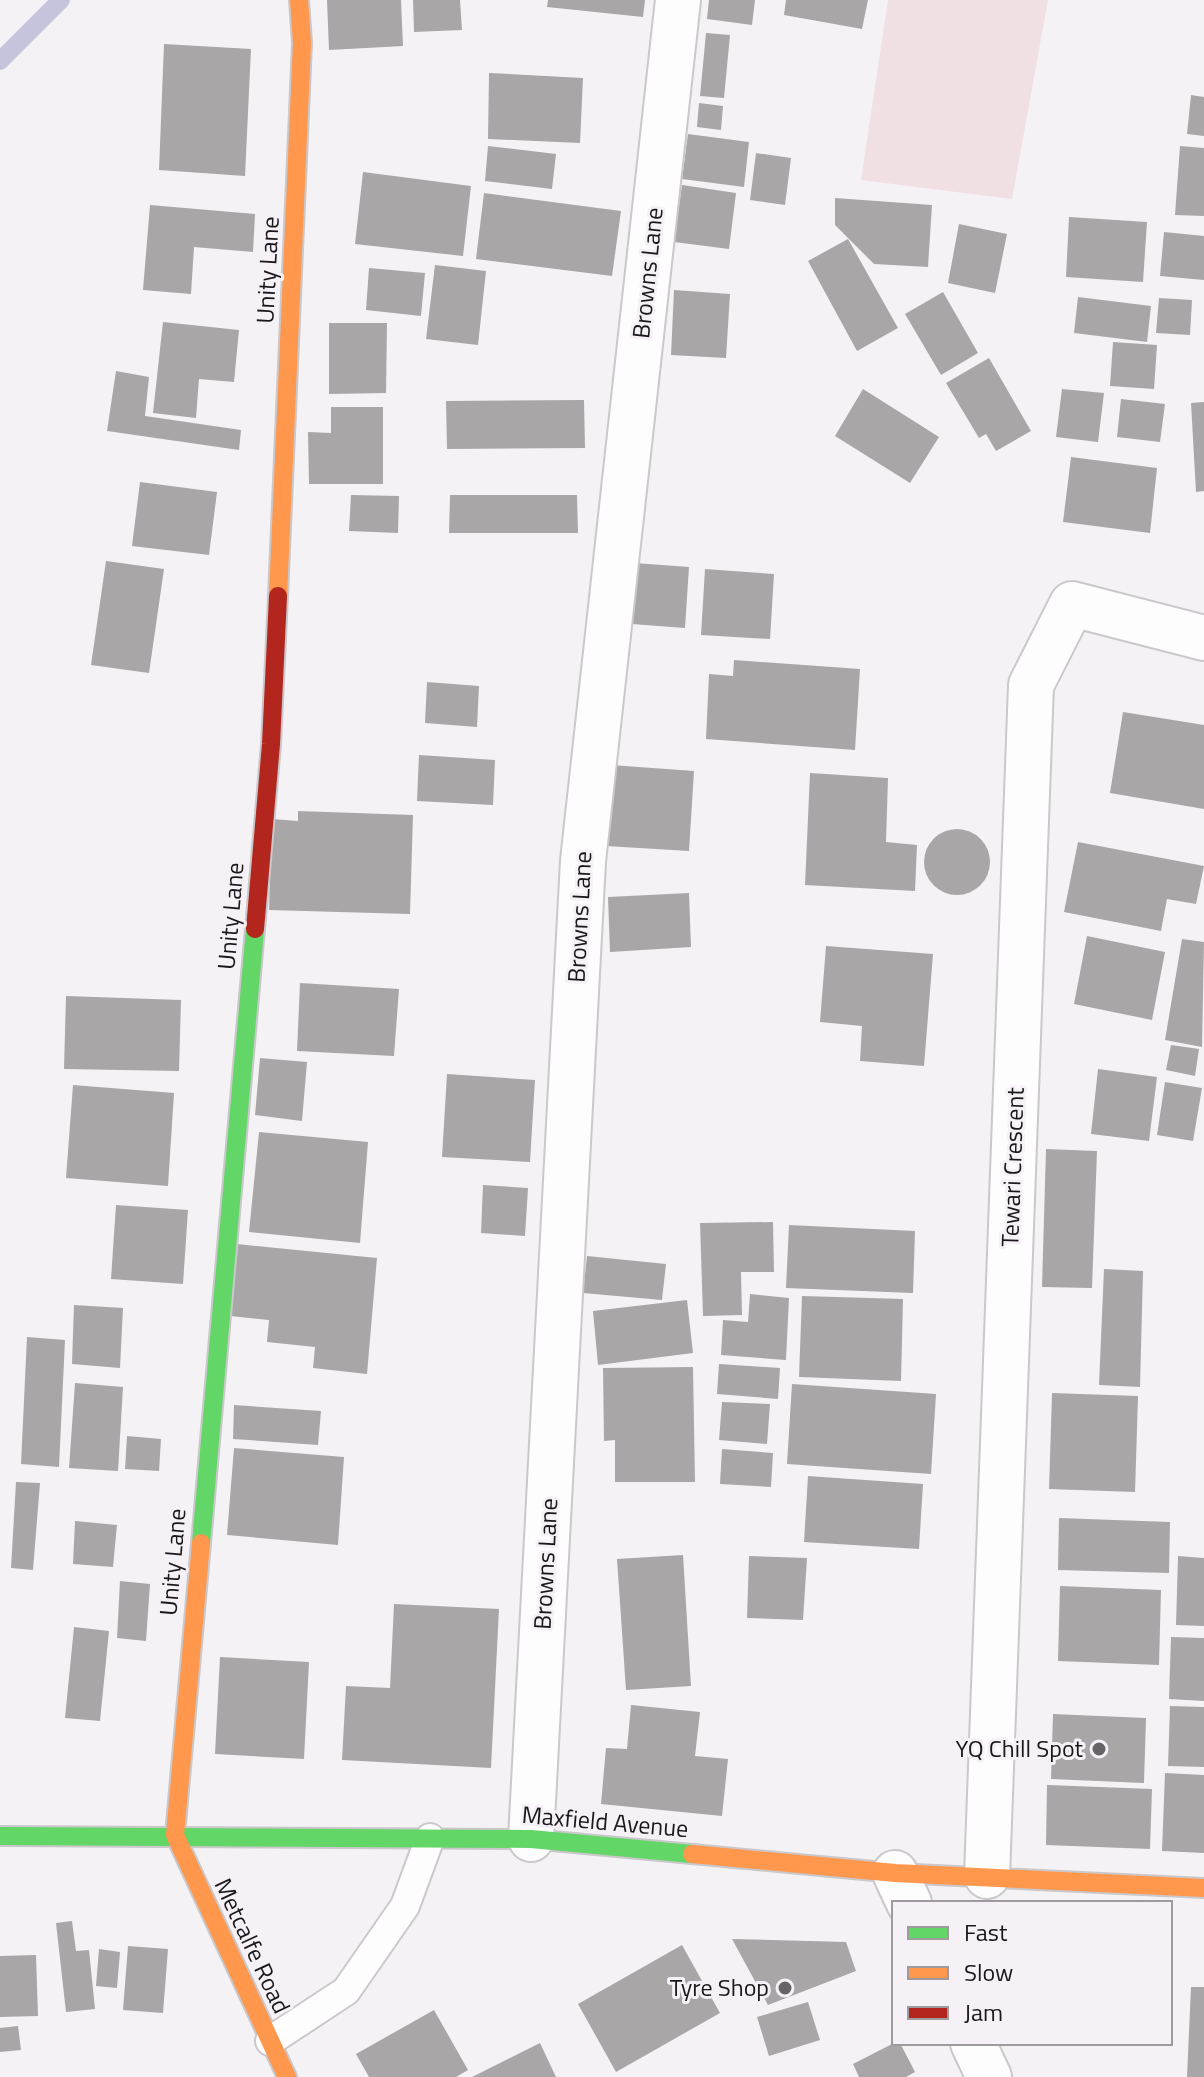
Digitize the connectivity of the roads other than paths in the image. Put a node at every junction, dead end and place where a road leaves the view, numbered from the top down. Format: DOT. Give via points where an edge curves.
graph roads {
  1 [pos="299,0"];
  2 [pos="678,0"];
  3 [pos="1204,638"];
  4 [pos="175,1835"];
  5 [pos="0,1836"];
  6 [pos="430,1838"];
  7 [pos="531,1839"];
  8 [pos="987,1876"];
  9 [pos="902,1888"];
  10 [pos="1204,1888"];
  11 [pos="270,2041"];
  12 [pos="974,2045"];
  13 [pos="287,2077"];
  14 [pos="989,2077"];
  1 -- 4 [label="street, Unity Lane" via="302,43 271,744"];
  2 -- 7 [label="street, Browns Lane" via="583,861"];
  3 -- 8 [label="street, Tewari Crescent" via="1072,604 1031,685"];
  4 -- 5 [label="street, Maxfield Avenue"];
  4 -- 6 [label="street, Maxfield Avenue"];
  4 -- 11 [label="street, Metcalfe Road"];
  6 -- 7 [label="street, Maxfield Avenue"];
  6 -- 11 [label="lane" via="405,1906 346,1991"];
  7 -- 9 [label="street, Maxfield Avenue"];
  8 -- 9 [label="street, Maxfield Avenue"];
  8 -- 10 [label="street, Maxfield Avenue"];
  11 -- 13 [label="street, Metcalfe Road"];
  12 -- 14 [label="street"];
}
